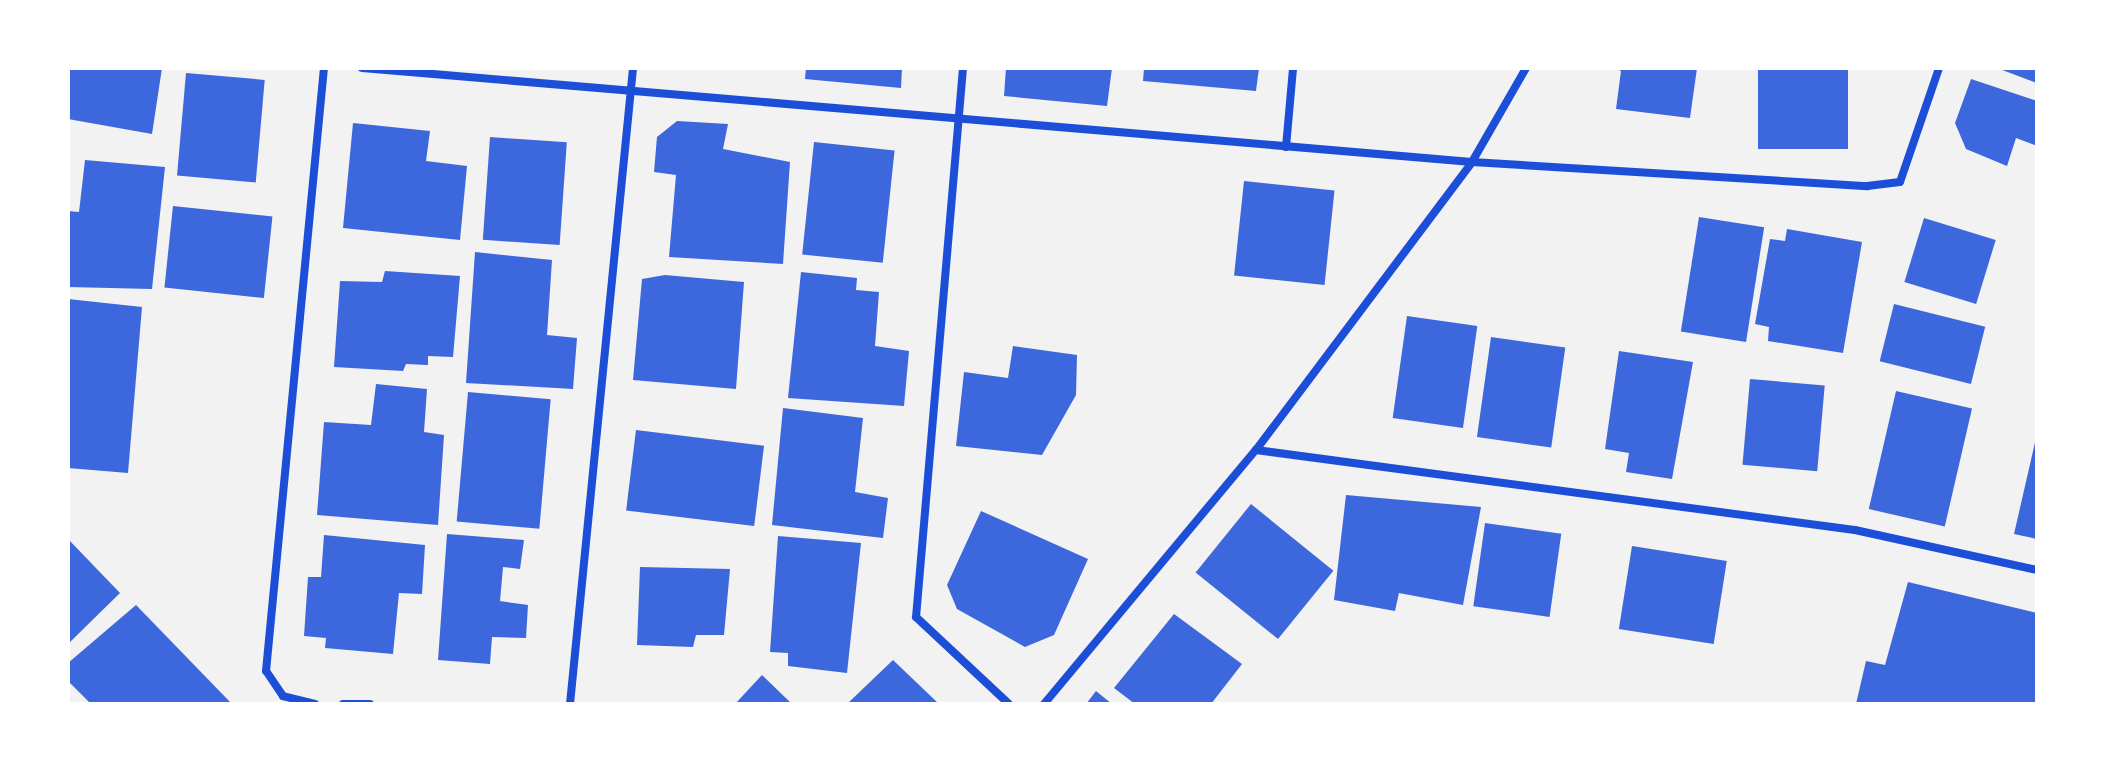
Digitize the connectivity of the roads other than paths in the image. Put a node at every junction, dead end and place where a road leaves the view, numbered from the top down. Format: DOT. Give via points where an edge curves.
graph roads {
  1 [pos="324,68"];
  2 [pos="362,68"];
  3 [pos="633,68"];
  4 [pos="963,68"];
  5 [pos="1293,68"];
  6 [pos="1526,68"];
  7 [pos="1939,68"];
  8 [pos="630,94"];
  9 [pos="958,120"];
  10 [pos="1286,147"];
  11 [pos="1472,162"];
  12 [pos="1256,450"];
  13 [pos="2037,570"];
  14 [pos="315,704"];
  15 [pos="343,704"];
  16 [pos="370,704"];
  17 [pos="570,704"];
  18 [pos="1009,704"];
  19 [pos="1044,704"];
  1 -- 14 [label="street" via="266,671 283,696"];
  2 -- 8 [label="street"];
  3 -- 8 [label="street"];
  4 -- 9 [label="street"];
  5 -- 10 [label="street"];
  6 -- 11 [label="street"];
  7 -- 11 [label="street" via="1900,182"];
  8 -- 9 [label="street"];
  8 -- 17 [label="street"];
  9 -- 10 [label="street"];
  9 -- 18 [label="street" via="916,617"];
  10 -- 11 [label="street"];
  11 -- 12 [label="street"];
  12 -- 13 [label="street" via="1855,530"];
  12 -- 19 [label="street"];
  15 -- 16 [label="street"];
}
